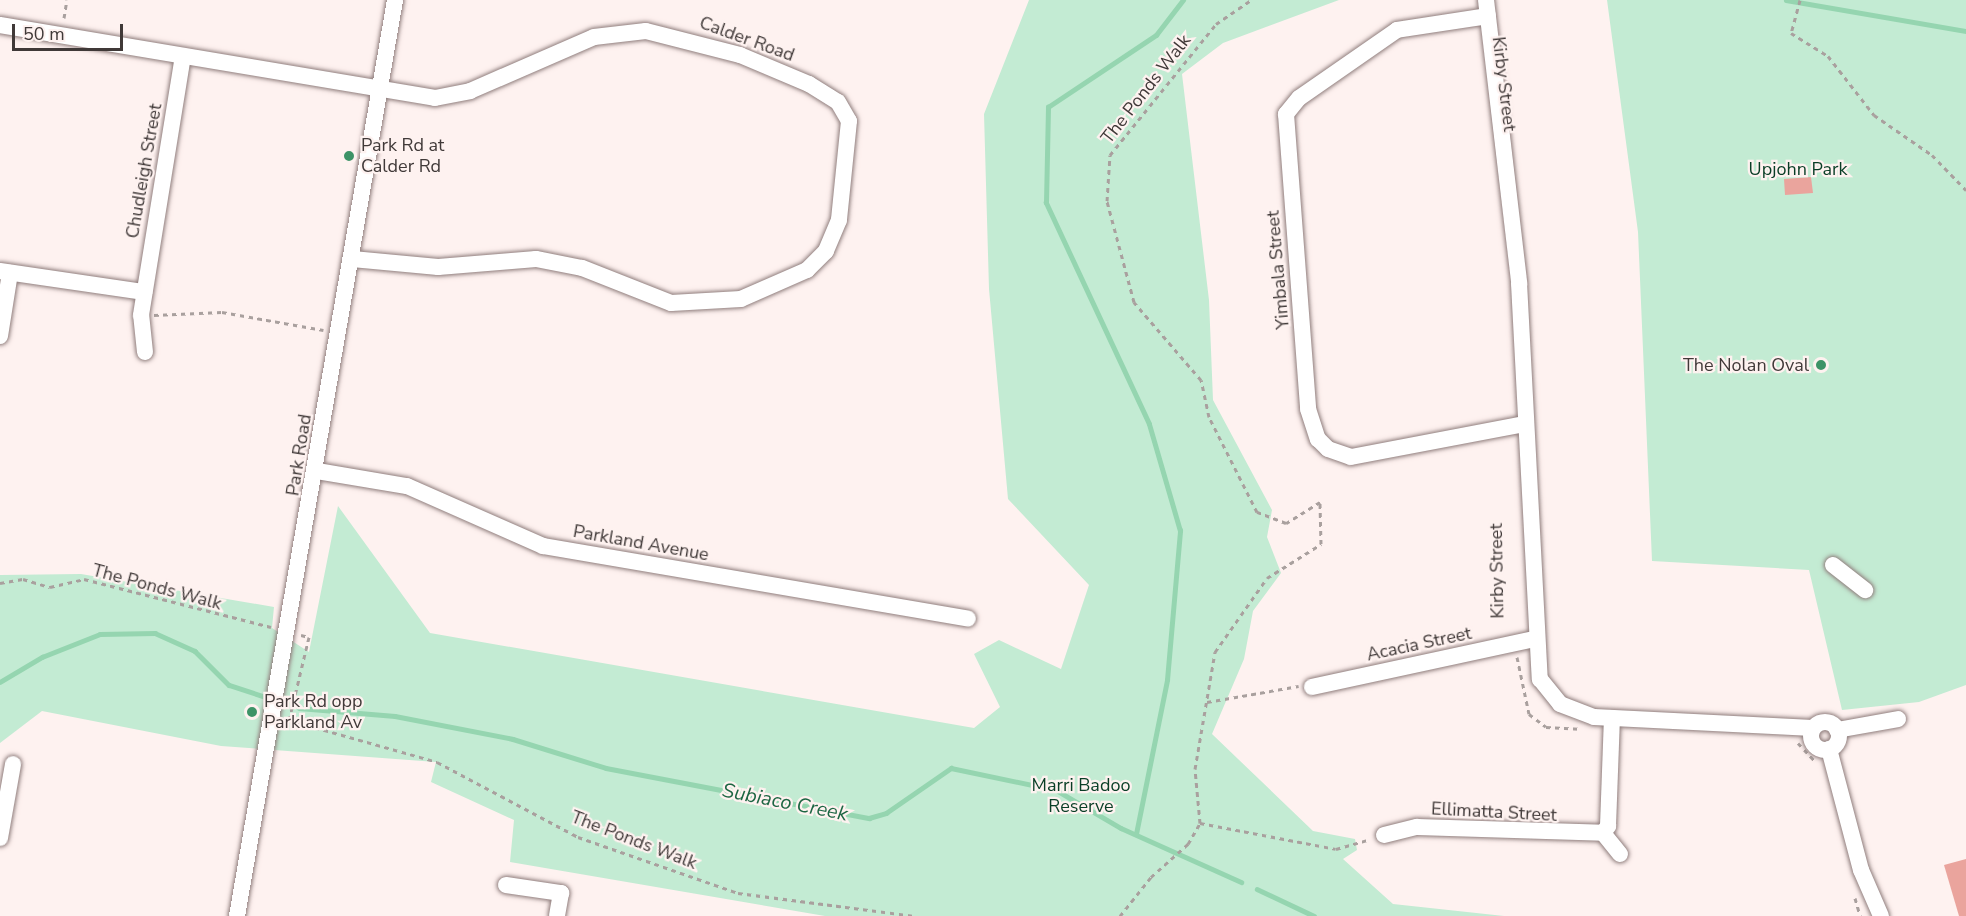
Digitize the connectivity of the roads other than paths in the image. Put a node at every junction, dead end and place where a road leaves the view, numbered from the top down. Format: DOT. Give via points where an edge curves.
graph roads {
  1 [pos="394,0"];
  2 [pos="1487,8"];
  3 [pos="0,25"];
  4 [pos="183,57"];
  5 [pos="379,89"];
  6 [pos="352,259"];
  7 [pos="5,272"];
  8 [pos="144,292"];
  9 [pos="0,336"];
  10 [pos="145,352"];
  11 [pos="1524,424"];
  12 [pos="317,471"];
  13 [pos="1833,564"];
  14 [pos="1865,590"];
  15 [pos="969,619"];
  16 [pos="1534,639"];
  17 [pos="1312,687"];
  18 [pos="1898,719"];
  19 [pos="1612,724"];
  20 [pos="1813,728"];
  21 [pos="1837,730"];
  22 [pos="1829,749"];
  23 [pos="13,764"];
  24 [pos="1603,833"];
  25 [pos="1384,835"];
  26 [pos="0,838"];
  27 [pos="1620,854"];
  28 [pos="506,885"];
  29 [pos="237,916"];
  30 [pos="557,916"];
  31 [pos="1881,916"];
  1 -- 5 [label="street, Park Road"];
  2 -- 11 [label="street, Kirby Street" via="1518,283"];
  2 -- 11 [label="street, Yimbala Street" via="1397,30 1299,98 1286,114 1308,409 1323,444 1351,457"];
  3 -- 4 [label="street, Calder Road"];
  4 -- 5 [label="street, Calder Road"];
  4 -- 8 [label="street, Chudleigh Street"];
  5 -- 6 [label="street, Park Road"];
  5 -- 6 [label="street, Calder Road" via="435,98 470,91 606,34 659,33 740,55 830,94 849,121 849,158 837,230 822,256 793,278 728,302 671,303 582,268 536,259 438,267"];
  6 -- 12 [label="street, Park Road"];
  7 -- 8 [label="street"];
  7 -- 9 [label="street"];
  8 -- 10 [label="street, Chudleigh Street" via="141,315"];
  11 -- 16 [label="street, Kirby Street"];
  12 -- 15 [label="street, Parkland Avenue" via="407,486 543,546"];
  12 -- 29 [label="street, Park Road"];
  13 -- 14 [label="street"];
  16 -- 17 [label="street, Acacia Street"];
  16 -- 19 [label="street, Kirby Street" via="1538,674 1549,694 1570,711"];
  18 -- 21 [label="street"];
  19 -- 20 [label="street, Kirby Street"];
  19 -- 24 [label="street" via="1608,826"];
  20 -- 21 [label="street, Kirby Street" via="1826,722"];
  20 -- 22 [label="street" via="1814,744"];
  21 -- 22 [label="street" via="1838,739"];
  22 -- 31 [label="street" via="1861,870"];
  23 -- 26 [label="street"];
  24 -- 25 [label="street, Ellimatta Street" via="1417,827"];
  24 -- 27 [label="street"];
  28 -- 30 [label="street" via="561,893"];
}
